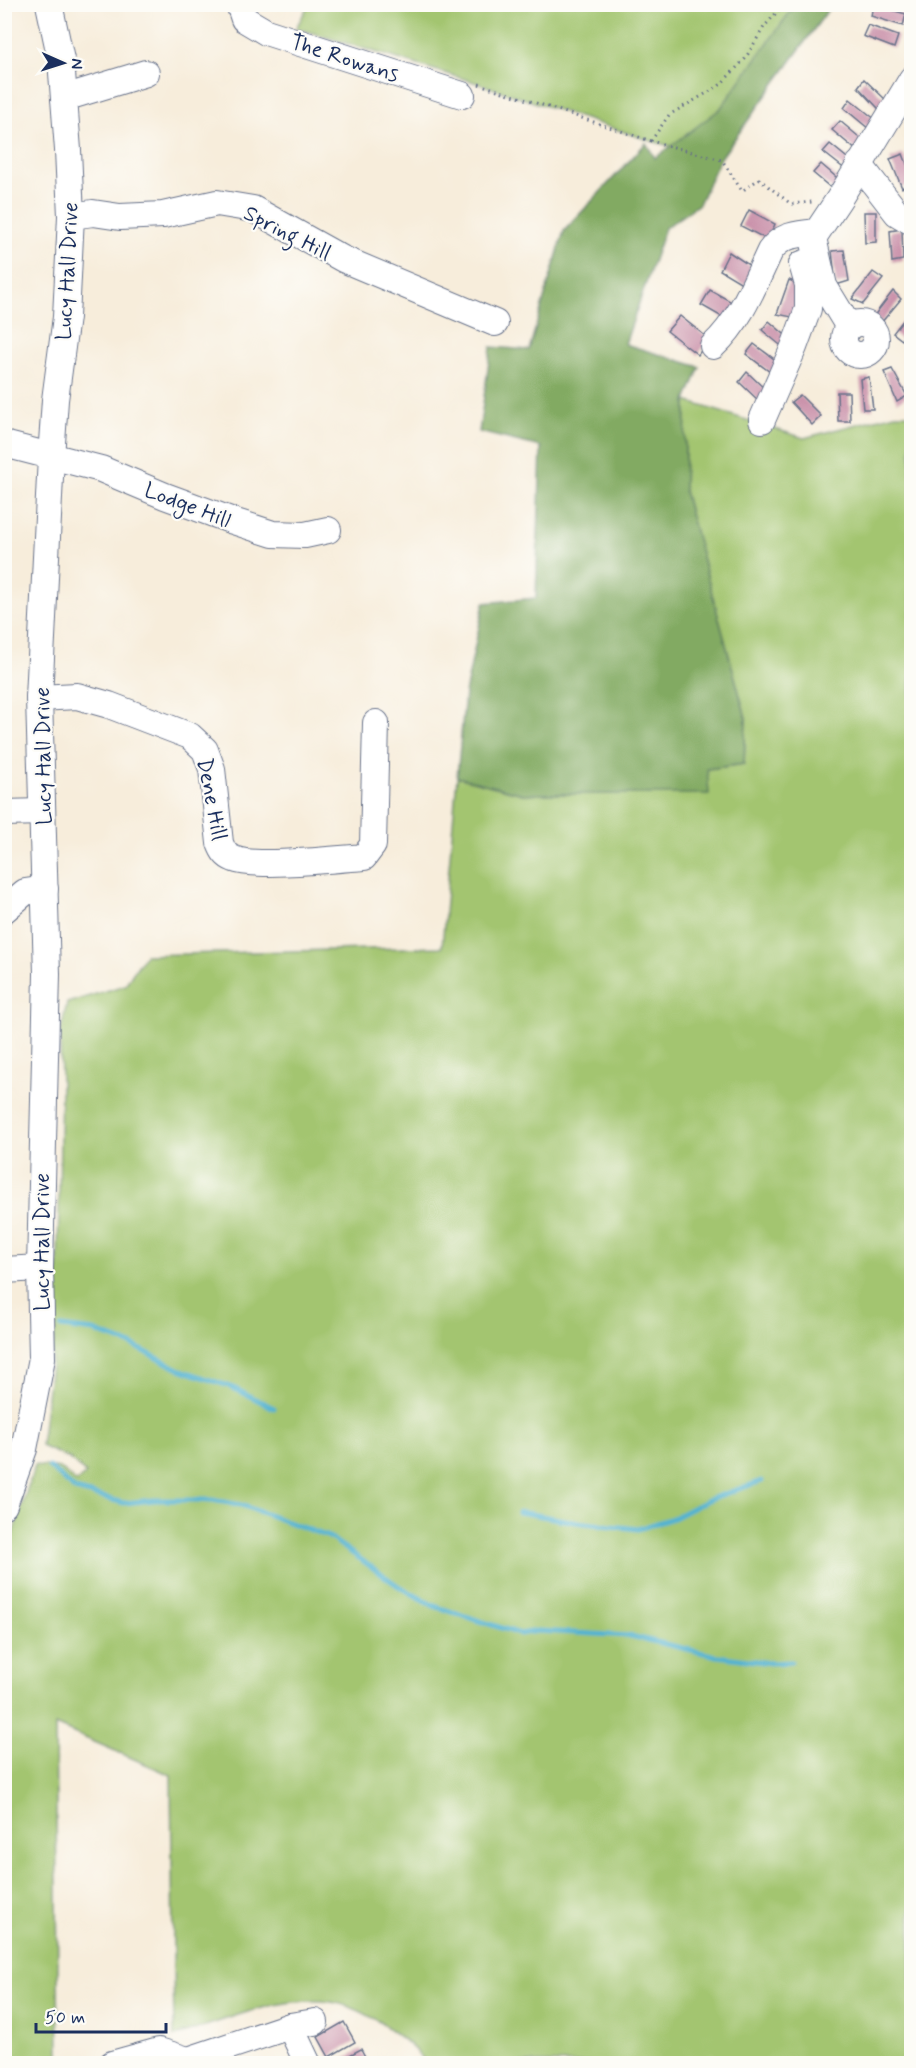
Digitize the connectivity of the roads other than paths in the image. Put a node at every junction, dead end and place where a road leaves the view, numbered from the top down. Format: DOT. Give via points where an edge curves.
graph roads {
  1 [pos="50,4"];
  2 [pos="239,4"];
  3 [pos="146,73"];
  4 [pos="912,79"];
  5 [pos="462,95"];
  6 [pos="64,98"];
  7 [pos="859,164"];
  8 [pos="71,216"];
  9 [pos="912,222"];
  10 [pos="816,232"];
  11 [pos="816,259"];
  12 [pos="495,323"];
  13 [pos="849,327"];
  14 [pos="713,346"];
  15 [pos="762,420"];
  16 [pos="4,444"];
  17 [pos="51,457"];
  18 [pos="328,530"];
  19 [pos="39,698"];
  20 [pos="375,723"];
  21 [pos="42,812"];
  22 [pos="4,813"];
  23 [pos="45,889"];
  24 [pos="4,910"];
  25 [pos="40,1268"];
  26 [pos="4,1270"];
  27 [pos="4,1505"];
  28 [pos="315,2022"];
  29 [pos="290,2026"];
  30 [pos="112,2064"];
  31 [pos="308,2064"];
  1 -- 6 [label="street, Lucy Hall Drive"];
  2 -- 5 [label="street, The Rowans" via="244,19 266,32"];
  3 -- 6 [label="street"];
  4 -- 7 [label="street"];
  6 -- 8 [label="street, Lucy Hall Drive"];
  7 -- 9 [label="street" via="897,213"];
  7 -- 10 [label="street"];
  8 -- 12 [label="street, Spring Hill" via="163,215 218,203 253,209 343,259"];
  8 -- 17 [label="street, Lucy Hall Drive" via="66,317"];
  10 -- 11 [label="street"];
  10 -- 14 [label="street" via="777,242 741,313"];
  11 -- 13 [label="street" via="824,286"];
  11 -- 15 [label="street" via="802,264 808,285 808,309"];
  16 -- 17 [label="street, Lodge Hill"];
  17 -- 18 [label="street, Lodge Hill" via="101,469 273,534 305,535"];
  17 -- 19 [label="street, Lucy Hall Drive"];
  19 -- 20 [label="street, Dene Hill" via="77,696 190,736 205,750 212,769 224,854 236,861 254,863 364,857 373,845"];
  19 -- 21 [label="street, Lucy Hall Drive"];
  21 -- 22 [label="street"];
  21 -- 23 [label="street, Lucy Hall Drive"];
  23 -- 24 [label="street" via="25,892"];
  23 -- 25 [label="street, Lucy Hall Drive" via="47,974"];
  25 -- 26 [label="street"];
  25 -- 27 [label="street, Lucy Hall Drive" via="42,1358 24,1449"];
  28 -- 29 [label="street"];
  29 -- 30 [label="street" via="188,2060 159,2051"];
  29 -- 31 [label="street"];
}
